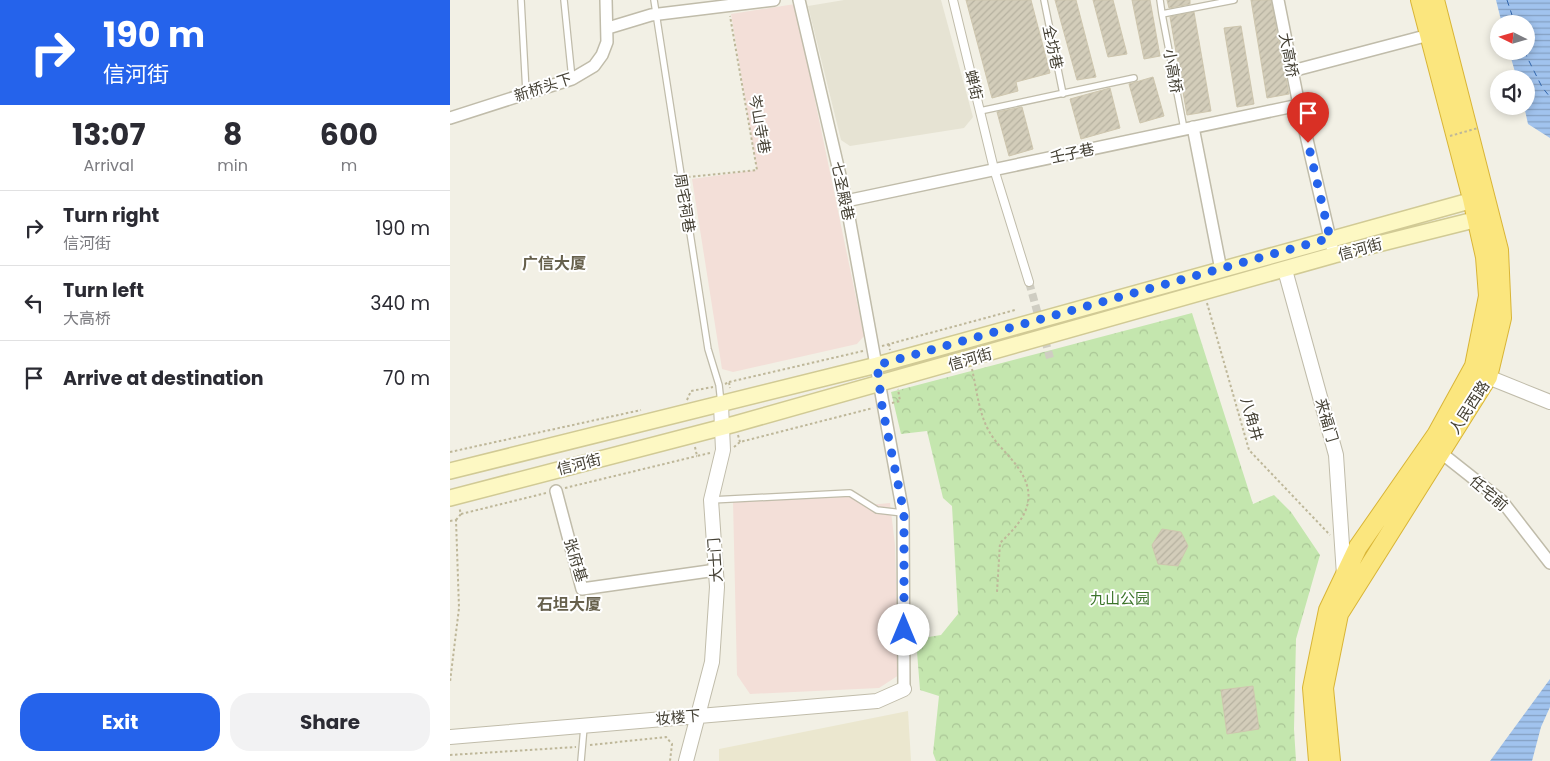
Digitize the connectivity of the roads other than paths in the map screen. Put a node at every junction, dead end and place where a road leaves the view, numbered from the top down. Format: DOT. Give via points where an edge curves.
graph roads {
  1 [pos="521,0"];
  2 [pos="564,0"];
  3 [pos="606,0"];
  4 [pos="654,0"];
  5 [pos="774,0"];
  6 [pos="799,0"];
  7 [pos="953,0"];
  8 [pos="1044,0"];
  9 [pos="1160,0"];
  10 [pos="1234,0"];
  11 [pos="1278,0"];
  12 [pos="1420,0"];
  13 [pos="1435,0"];
  14 [pos="1162,14"];
  15 [pos="656,15"];
  16 [pos="608,28"];
  17 [pos="1429,35"];
  18 [pos="1292,71"];
  19 [pos="1134,78"];
  20 [pos="572,79"];
  21 [pos="526,92"];
  22 [pos="1063,94"];
  23 [pos="1299,105"];
  24 [pos="980,111"];
  25 [pos="450,118"];
  26 [pos="1188,128"];
  27 [pos="994,170"];
  28 [pos="1479,197"];
  29 [pos="846,201"];
  30 [pos="1483,217"];
  31 [pos="1330,238"];
  32 [pos="1334,256"];
  33 [pos="1221,270"];
  34 [pos="1285,270"];
  35 [pos="1029,282"];
  36 [pos="877,365"];
  37 [pos="1474,366"];
  38 [pos="1488,377"];
  39 [pos="879,384"];
  40 [pos="1550,402"];
  41 [pos="721,405"];
  42 [pos="722,427"];
  43 [pos="1440,452"];
  44 [pos="450,471"];
  45 [pos="556,491"];
  46 [pos="450,498"];
  47 [pos="711,500"];
  48 [pos="904,513"];
  49 [pos="1550,562"];
  50 [pos="716,570"];
  51 [pos="1344,575"];
  52 [pos="904,689"];
  53 [pos="698,715"];
  54 [pos="584,725"];
  55 [pos="450,737"];
  56 [pos="581,761"];
  57 [pos="686,761"];
  58 [pos="1318,761"];
  59 [pos="1331,761"];
  1 -- 21 [label="lane"];
  2 -- 20 [label="lane"];
  3 -- 16 [label="street, 新桥头下"];
  4 -- 15 [label="lane, 周宅祠巷"];
  5 -- 15 [label="street"];
  6 -- 29 [label="street, 七圣殿巷"];
  7 -- 24 [label="street, 蝉街"];
  8 -- 22 [label="lane, 全坊巷"];
  9 -- 14 [label="lane, 小高桥"];
  10 -- 14 [label="lane"];
  11 -- 18 [label="street, 大高桥"];
  12 -- 17 [label="highway, 人民西路"];
  13 -- 28 [label="highway, 人民西路"];
  14 -- 26 [label="lane, 小高桥"];
  15 -- 16 [label="street"];
  15 -- 41 [label="lane, 周宅祠巷" via="708,349"];
  16 -- 20 [label="street, 新桥头下" via="602,55 594,66"];
  17 -- 18 [label="street"];
  17 -- 28 [label="highway, 人民西路"];
  18 -- 23 [label="street, 大高桥"];
  19 -- 22 [label="lane"];
  20 -- 21 [label="street, 新桥头下"];
  21 -- 25 [label="street, 新桥头下"];
  22 -- 24 [label="lane"];
  23 -- 26 [label="street, 壬子巷"];
  23 -- 31 [label="street, 大高桥"];
  24 -- 27 [label="street, 蝉街"];
  26 -- 27 [label="street, 壬子巷"];
  26 -- 33 [label="street"];
  27 -- 29 [label="street, 壬子巷"];
  27 -- 35 [label="street, 蝉街"];
  28 -- 30 [label="highway, 人民西路"];
  28 -- 31 [label="main road, 信河街"];
  29 -- 36 [label="street, 七圣殿巷"];
  30 -- 32 [label="main road, 信河街"];
  30 -- 37 [label="highway, 人民西路" via="1488,296"];
  30 -- 38 [label="highway, 人民西路" via="1499,250 1502,318"];
  31 -- 32 [label="street, 大高桥"];
  31 -- 33 [label="main road, 信河街"];
  32 -- 34 [label="main road, 信河街"];
  33 -- 36 [label="main road, 信河街"];
  34 -- 39 [label="main road, 信河街"];
  34 -- 51 [label="street, 来福门" via="1336,455"];
  36 -- 39 [label="street, 七圣殿巷"];
  36 -- 41 [label="main road, 信河街"];
  37 -- 38 [label="street"];
  37 -- 51 [label="highway, 人民西路" via="1436,435 1358,546"];
  38 -- 40 [label="street"];
  38 -- 43 [label="highway, 人民西路"];
  39 -- 42 [label="main road, 信河街"];
  39 -- 48 [label="street, 七圣殿巷"];
  41 -- 42 [label="street, 大士门"];
  41 -- 44 [label="main road, 信河街"];
  42 -- 46 [label="main road, 信河街"];
  42 -- 47 [label="street, 大士门" via="723,450"];
  43 -- 49 [label="street, 任宅前" via="1502,501"];
  43 -- 59 [label="highway, 人民西路" via="1339,614 1324,688"];
  45 -- 50 [label="street, 张府基" via="582,588"];
  47 -- 48 [label="lane" via="850,493 877,510"];
  47 -- 50 [label="street, 大士门"];
  48 -- 52 [label="street, 七圣殿巷"];
  50 -- 53 [label="street, 大士门" via="718,587 712,662"];
  51 -- 58 [label="highway, 人民西路" via="1328,610 1312,688"];
  52 -- 53 [label="street, 妆楼下" via="877,701"];
  53 -- 54 [label="street, 妆楼下"];
  53 -- 57 [label="street, 大士门"];
  54 -- 55 [label="street, 妆楼下"];
  54 -- 56 [label="lane"];
}
